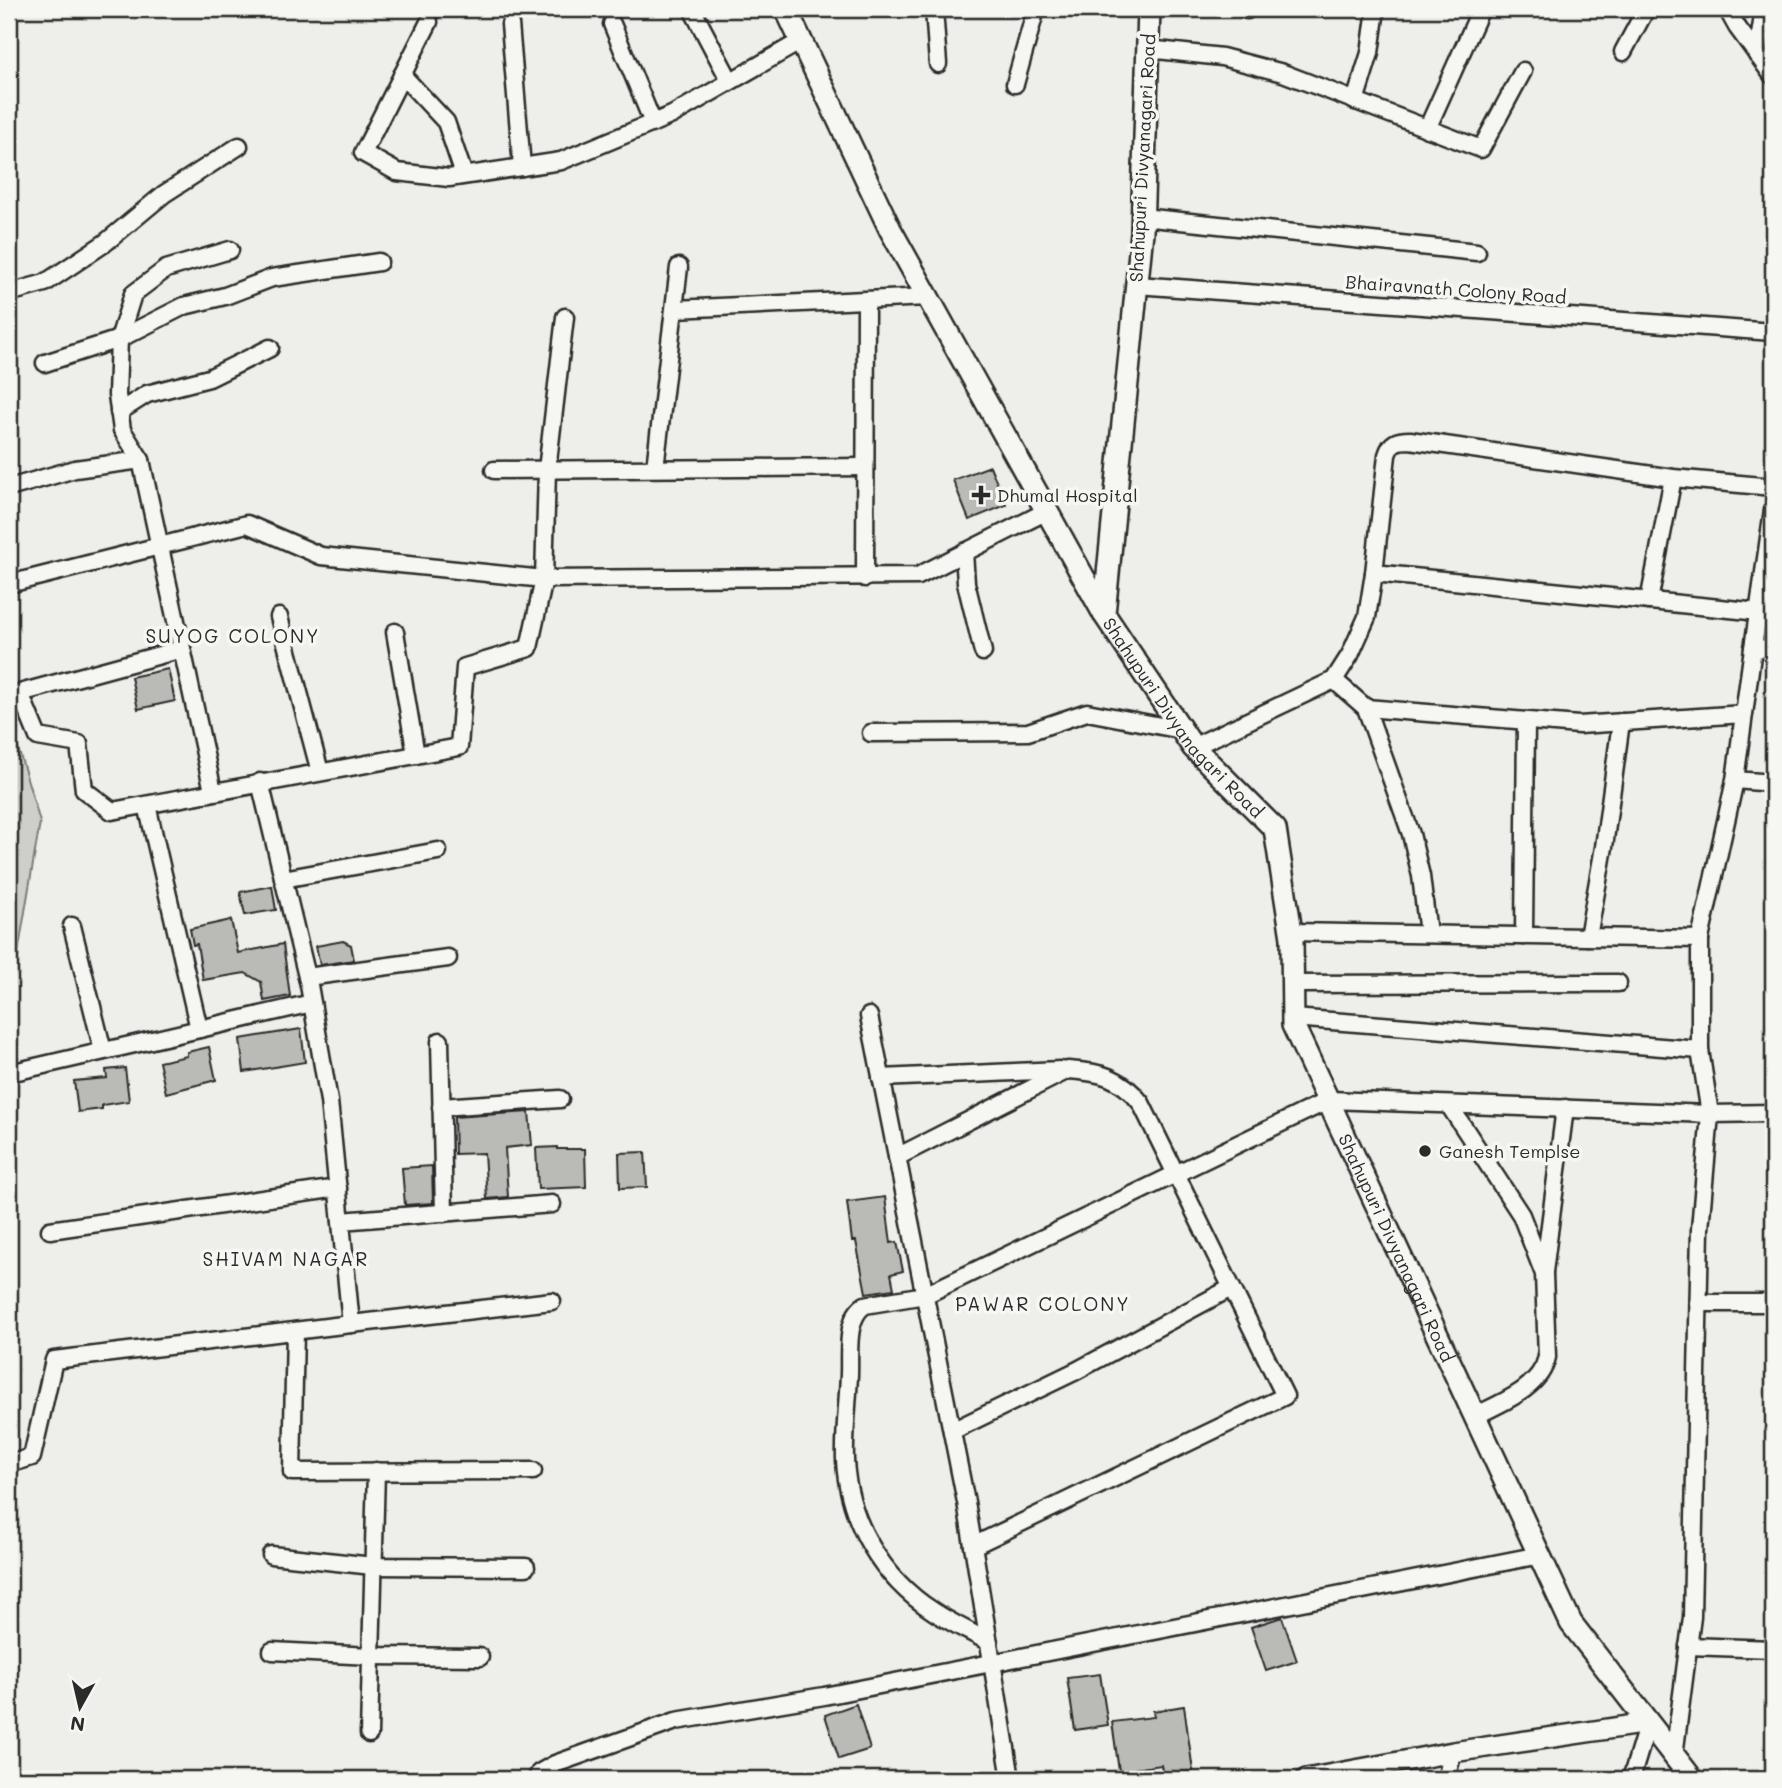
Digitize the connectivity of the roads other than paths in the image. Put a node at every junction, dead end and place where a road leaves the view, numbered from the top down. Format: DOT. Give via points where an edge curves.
graph roads {
  1 [pos="692,9"];
  2 [pos="786,9"];
  3 [pos="934,9"];
  4 [pos="1036,9"];
  5 [pos="1149,9"];
  6 [pos="1376,9"];
  7 [pos="1481,9"];
  8 [pos="1646,9"];
  9 [pos="1727,9"];
  10 [pos="1764,9"];
  11 [pos="429,22"];
  12 [pos="510,24"];
  13 [pos="612,24"];
  14 [pos="801,41"];
  15 [pos="1148,49"];
  16 [pos="1623,52"];
  17 [pos="1757,55"];
  18 [pos="938,64"];
  19 [pos="1523,71"];
  20 [pos="402,75"];
  21 [pos="1773,76"];
  22 [pos="730,81"];
  23 [pos="1015,84"];
  24 [pos="1355,101"];
  25 [pos="653,123"];
  26 [pos="1427,129"];
  27 [pos="239,146"];
  28 [pos="522,167"];
  29 [pos="464,175"];
  30 [pos="1142,217"];
  31 [pos="230,250"];
  32 [pos="1477,252"];
  33 [pos="379,261"];
  34 [pos="679,267"];
  35 [pos="1137,285"];
  36 [pos="9,293"];
  37 [pos="928,297"];
  38 [pos="866,301"];
  39 [pos="675,309"];
  40 [pos="565,317"];
  41 [pos="1773,332"];
  42 [pos="119,339"];
  43 [pos="270,348"];
  44 [pos="45,363"];
  45 [pos="119,412"];
  46 [pos="141,460"];
  47 [pos="864,467"];
  48 [pos="655,468"];
  49 [pos="494,470"];
  50 [pos="547,470"];
  51 [pos="1673,478"];
  52 [pos="1773,487"];
  53 [pos="9,488"];
  54 [pos="1773,510"];
  55 [pos="1047,511"];
  56 [pos="160,546"];
  57 [pos="964,552"];
  58 [pos="1374,573"];
  59 [pos="10,578"];
  60 [pos="864,578"];
  61 [pos="544,579"];
  62 [pos="1649,601"];
  63 [pos="1759,611"];
  64 [pos="1104,614"];
  65 [pos="279,617"];
  66 [pos="395,632"];
  67 [pos="1753,648"];
  68 [pos="182,649"];
  69 [pos="1773,649"];
  70 [pos="983,652"];
  71 [pos="1334,680"];
  72 [pos="1366,708"];
  73 [pos="1744,714"];
  74 [pos="1526,721"];
  75 [pos="1621,722"];
  76 [pos="871,733"];
  77 [pos="1188,738"];
  78 [pos="416,755"];
  79 [pos="320,772"];
  80 [pos="1735,780"];
  81 [pos="260,782"];
  82 [pos="1773,783"];
  83 [pos="213,791"];
  84 [pos="148,805"];
  85 [pos="438,850"];
  86 [pos="283,879"];
  87 [pos="72,926"];
  88 [pos="1291,932"];
  89 [pos="1428,934"];
  90 [pos="1524,936"];
  91 [pos="1588,937"];
  92 [pos="1700,939"];
  93 [pos="448,958"];
  94 [pos="307,977"];
  95 [pos="1618,983"];
  96 [pos="1293,984"];
  97 [pos="312,1003"];
  98 [pos="869,1016"];
  99 [pos="1293,1018"];
  100 [pos="200,1029"];
  101 [pos="440,1041"];
  102 [pos="1700,1049"];
  103 [pos="103,1051"];
  104 [pos="1068,1070"];
  105 [pos="18,1071"];
  106 [pos="881,1078"];
  107 [pos="560,1099"];
  108 [pos="1328,1100"];
  109 [pos="1449,1105"];
  110 [pos="441,1107"];
  111 [pos="1565,1108"];
  112 [pos="1710,1114"];
  113 [pos="1773,1114"];
  114 [pos="897,1157"];
  115 [pos="1174,1175"];
  116 [pos="338,1188"];
  117 [pos="552,1204"];
  118 [pos="444,1213"];
  119 [pos="341,1221"];
  120 [pos="50,1230"];
  121 [pos="1544,1275"];
  122 [pos="1231,1288"];
  123 [pos="925,1295"];
  124 [pos="552,1301"];
  125 [pos="1698,1303"];
  126 [pos="1773,1303"];
  127 [pos="351,1324"];
  128 [pos="295,1331"];
  129 [pos="1475,1416"];
  130 [pos="952,1431"];
  131 [pos="9,1464"];
  132 [pos="376,1471"];
  133 [pos="533,1471"];
  134 [pos="973,1546"];
  135 [pos="271,1555"];
  136 [pos="1540,1555"];
  137 [pos="373,1566"];
  138 [pos="526,1567"];
  139 [pos="989,1642"];
  140 [pos="1688,1646"];
  141 [pos="1773,1649"];
  142 [pos="272,1651"];
  143 [pos="371,1657"];
  144 [pos="480,1657"];
  145 [pos="992,1664"];
  146 [pos="1648,1723"];
  147 [pos="369,1734"];
  148 [pos="1453,1752"];
  149 [pos="1674,1756"];
  150 [pos="537,1779"];
  151 [pos="1011,1779"];
  152 [pos="1306,1779"];
  153 [pos="1446,1779"];
  154 [pos="1630,1779"];
  155 [pos="1692,1779"];
  1 -- 22 [label="street"];
  2 -- 14 [label="main road"];
  3 -- 18 [label="street"];
  4 -- 23 [label="street"];
  5 -- 15 [label="main road, Shahupuri Divyanagari Road"];
  6 -- 24 [label="street" via="1370,52"];
  7 -- 26 [label="street"];
  8 -- 16 [label="street"];
  9 -- 17 [label="street"];
  10 -- 17 [label="street"];
  11 -- 20 [label="street"];
  12 -- 28 [label="street"];
  13 -- 25 [label="street"];
  14 -- 22 [label="street"];
  14 -- 37 [label="main road" via="890,229"];
  15 -- 24 [label="street" via="1222,57 1283,73"];
  15 -- 30 [label="main road, Shahupuri Divyanagari Road"];
  17 -- 21 [label="street"];
  19 -- 26 [label="street" via="1480,149"];
  20 -- 29 [label="street" via="446,122"];
  20 -- 29 [label="street" via="363,153 397,172 449,178"];
  22 -- 25 [label="street"];
  24 -- 26 [label="street"];
  25 -- 28 [label="street" via="561,161"];
  27 -- 36 [label="street" via="164,194 105,243 45,283"];
  28 -- 29 [label="street"];
  30 -- 32 [label="street"];
  30 -- 35 [label="main road, Shahupuri Divyanagari Road"];
  31 -- 42 [label="street" via="166,269 133,294"];
  33 -- 42 [label="street" via="272,278 184,306"];
  34 -- 39 [label="street"];
  35 -- 41 [label="street, Bhairavnath Colony Road"];
  35 -- 64 [label="main road, Shahupuri Divyanagari Road"];
  37 -- 38 [label="street"];
  37 -- 55 [label="main road"];
  38 -- 39 [label="street"];
  38 -- 47 [label="street"];
  39 -- 48 [label="street"];
  40 -- 50 [label="street"];
  42 -- 44 [label="street"];
  42 -- 45 [label="street"];
  43 -- 45 [label="street" via="209,378 147,394"];
  45 -- 46 [label="street" via="122,430"];
  46 -- 53 [label="street" via="75,469"];
  46 -- 56 [label="street"];
  47 -- 48 [label="street"];
  47 -- 60 [label="street"];
  48 -- 50 [label="street"];
  49 -- 50 [label="street"];
  50 -- 61 [label="street"];
  51 -- 52 [label="street"];
  51 -- 58 [label="street" via="1398,440 1387,455"];
  51 -- 62 [label="street"];
  54 -- 63 [label="street"];
  55 -- 57 [label="street"];
  55 -- 64 [label="main road"];
  56 -- 59 [label="street"];
  56 -- 61 [label="street" via="247,524 321,556"];
  56 -- 68 [label="street"];
  57 -- 60 [label="street" via="918,576"];
  57 -- 70 [label="street" via="966,583"];
  58 -- 62 [label="street"];
  58 -- 71 [label="street" via="1367,617"];
  60 -- 61 [label="street"];
  61 -- 78 [label="street" via="529,648 465,667 459,747"];
  62 -- 63 [label="street"];
  63 -- 67 [label="street"];
  64 -- 77 [label="main road, Shahupuri Divyanagari Road"];
  65 -- 79 [label="street"];
  66 -- 78 [label="street"];
  67 -- 69 [label="street"];
  67 -- 73 [label="street"];
  68 -- 83 [label="street"];
  68 -- 84 [label="street" via="20,694 38,737 79,744 84,790 112,811"];
  71 -- 72 [label="street"];
  71 -- 77 [label="street"];
  72 -- 74 [label="street"];
  72 -- 89 [label="street" via="1411,834"];
  73 -- 75 [label="street"];
  73 -- 80 [label="street"];
  74 -- 75 [label="street"];
  74 -- 90 [label="street"];
  75 -- 91 [label="street"];
  76 -- 77 [label="street" via="1028,732 1087,712"];
  77 -- 88 [label="main road, Shahupuri Divyanagari Road" via="1275,829"];
  78 -- 79 [label="street"];
  79 -- 81 [label="street"];
  80 -- 82 [label="street"];
  80 -- 92 [label="street"];
  81 -- 83 [label="street"];
  81 -- 86 [label="street"];
  83 -- 84 [label="street"];
  84 -- 100 [label="street"];
  85 -- 86 [label="street"];
  86 -- 94 [label="street"];
  87 -- 103 [label="street"];
  88 -- 89 [label="street"];
  88 -- 96 [label="main road, Shahupuri Divyanagari Road"];
  89 -- 90 [label="street"];
  90 -- 91 [label="street"];
  91 -- 92 [label="street"];
  92 -- 102 [label="street"];
  93 -- 94 [label="street"];
  94 -- 97 [label="street"];
  95 -- 96 [label="street"];
  96 -- 99 [label="main road, Shahupuri Divyanagari Road"];
  97 -- 100 [label="street"];
  97 -- 116 [label="street"];
  98 -- 106 [label="street"];
  99 -- 102 [label="street"];
  99 -- 108 [label="main road, Shahupuri Divyanagari Road"];
  100 -- 103 [label="street"];
  101 -- 110 [label="street"];
  102 -- 112 [label="street"];
  103 -- 105 [label="street"];
  104 -- 106 [label="street"];
  104 -- 114 [label="street"];
  104 -- 115 [label="street" via="1116,1079 1130,1089"];
  106 -- 114 [label="street"];
  107 -- 110 [label="street"];
  108 -- 109 [label="street"];
  108 -- 115 [label="street"];
  108 -- 129 [label="main road, Shahupuri Divyanagari Road"];
  109 -- 111 [label="street"];
  109 -- 121 [label="street" via="1521,1215"];
  110 -- 118 [label="street"];
  111 -- 112 [label="street"];
  111 -- 121 [label="street"];
  112 -- 113 [label="street"];
  112 -- 125 [label="street"];
  114 -- 123 [label="street"];
  115 -- 122 [label="street"];
  115 -- 123 [label="street"];
  116 -- 119 [label="street"];
  116 -- 120 [label="street"];
  117 -- 118 [label="street"];
  118 -- 119 [label="street"];
  119 -- 127 [label="street"];
  121 -- 129 [label="street" via="1544,1368 1536,1380"];
  122 -- 130 [label="street"];
  122 -- 134 [label="street" via="1285,1396"];
  123 -- 130 [label="street"];
  123 -- 139 [label="street" via="865,1305 853,1317 845,1460 852,1502 867,1543 889,1572 932,1611"];
  124 -- 127 [label="street"];
  125 -- 126 [label="street"];
  125 -- 140 [label="street"];
  127 -- 128 [label="street"];
  128 -- 131 [label="street" via="54,1360 32,1457"];
  128 -- 132 [label="street" via="292,1472"];
  129 -- 136 [label="main road, Shahupuri Divyanagari Road"];
  130 -- 134 [label="street"];
  132 -- 133 [label="street"];
  132 -- 137 [label="street"];
  134 -- 139 [label="street"];
  135 -- 137 [label="street"];
  136 -- 145 [label="street"];
  136 -- 146 [label="main road, Shahupuri Divyanagari Road" via="1571,1623"];
  137 -- 138 [label="street"];
  137 -- 143 [label="street"];
  139 -- 145 [label="street"];
  140 -- 141 [label="street"];
  140 -- 149 [label="street"];
  142 -- 143 [label="street"];
  143 -- 144 [label="street"];
  143 -- 147 [label="street"];
  145 -- 150 [label="street" via="676,1721 555,1764"];
  145 -- 151 [label="street"];
  146 -- 148 [label="street"];
  146 -- 149 [label="main road, Shahupuri Divyanagari Road"];
  146 -- 154 [label="street"];
  148 -- 152 [label="street"];
  148 -- 153 [label="street"];
  149 -- 155 [label="main road, Shahupuri Divyanagari Road"];
}
